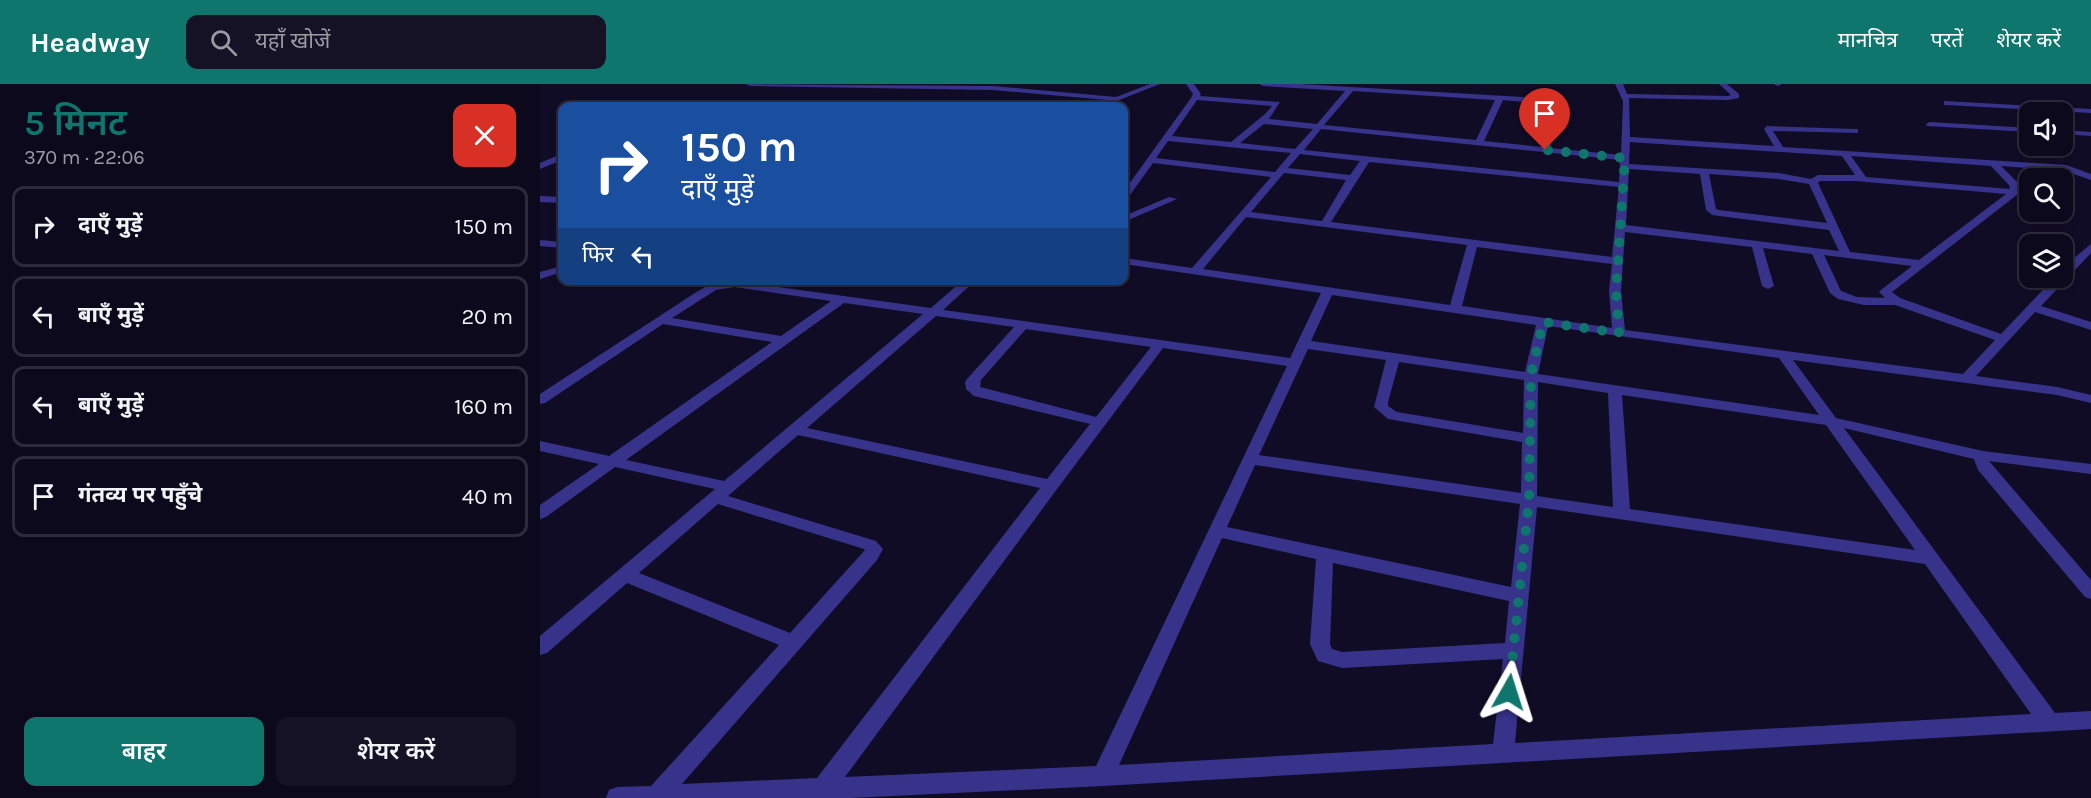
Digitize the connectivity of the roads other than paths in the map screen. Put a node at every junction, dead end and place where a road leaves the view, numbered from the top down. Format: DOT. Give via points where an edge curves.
graph roads {
  1 [pos="750,84"];
  2 [pos="1156,84"];
  3 [pos="1190,84"];
  4 [pos="1263,84"];
  5 [pos="1619,84"];
  6 [pos="1723,84"];
  7 [pos="1351,89"];
  8 [pos="1625,96"];
  9 [pos="1195,98"];
  10 [pos="1500,98"];
  11 [pos="1118,99"];
  12 [pos="1109,102"];
  13 [pos="1947,103"];
  14 [pos="2091,111"];
  15 [pos="1262,121"];
  16 [pos="1930,124"];
  17 [pos="1319,127"];
  18 [pos="2019,129"];
  19 [pos="1855,131"];
  20 [pos="2073,133"];
  21 [pos="2091,134"];
  22 [pos="1166,138"];
  23 [pos="1626,139"];
  24 [pos="1479,144"];
  25 [pos="1233,145"];
  26 [pos="1780,149"];
  27 [pos="1545,150"];
  28 [pos="1299,151"];
  29 [pos="1844,153"];
  30 [pos="1367,158"];
  31 [pos="558,159"];
  32 [pos="1149,160"];
  33 [pos="1625,162"];
  34 [pos="1993,163"];
  35 [pos="540,166"];
  36 [pos="1704,172"];
  37 [pos="1280,173"];
  38 [pos="2091,177"];
  39 [pos="1352,178"];
  40 [pos="1858,180"];
  41 [pos="1813,182"];
  42 [pos="1624,185"];
  43 [pos="1128,191"];
  44 [pos="2015,192"];
  45 [pos="540,198"];
  46 [pos="1172,199"];
  47 [pos="558,200"];
  48 [pos="1244,214"];
  49 [pos="1128,217"];
  50 [pos="1325,224"];
  51 [pos="1833,227"];
  52 [pos="1621,228"];
  53 [pos="540,243"];
  54 [pos="1473,243"];
  55 [pos="1757,244"];
  56 [pos="558,245"];
  57 [pos="2091,247"];
  58 [pos="1816,251"];
  59 [pos="1846,255"];
  60 [pos="1618,261"];
  61 [pos="1128,262"];
  62 [pos="1922,264"];
  63 [pos="2073,264"];
  64 [pos="558,270"];
  65 [pos="1195,271"];
  66 [pos="540,276"];
  67 [pos="714,285"];
  68 [pos="741,285"];
  69 [pos="965,285"];
  70 [pos="1768,286"];
  71 [pos="2050,288"];
  72 [pos="1328,291"];
  73 [pos="840,300"];
  74 [pos="1896,301"];
  75 [pos="2033,307"];
  76 [pos="1455,309"];
  77 [pos="932,314"];
  78 [pos="660,320"];
  79 [pos="1543,322"];
  80 [pos="1022,326"];
  81 [pos="2091,326"];
  82 [pos="1619,333"];
  83 [pos="2004,339"];
  84 [pos="782,340"];
  85 [pos="1303,344"];
  86 [pos="1159,345"];
  87 [pos="1784,355"];
  88 [pos="1394,356"];
  89 [pos="1294,363"];
  90 [pos="1531,375"];
  91 [pos="1966,379"];
  92 [pos="1616,388"];
  93 [pos="2091,399"];
  94 [pos="540,400"];
  95 [pos="1831,421"];
  96 [pos="1100,422"];
  97 [pos="795,430"];
  98 [pos="1530,439"];
  99 [pos="540,446"];
  100 [pos="1983,456"];
  101 [pos="1250,459"];
  102 [pos="610,461"];
  103 [pos="2091,469"];
  104 [pos="1051,485"];
  105 [pos="722,493"];
  106 [pos="1529,500"];
  107 [pos="540,513"];
  108 [pos="1622,514"];
  109 [pos="1216,531"];
  110 [pos="1325,554"];
  111 [pos="1931,559"];
  112 [pos="625,575"];
  113 [pos="2091,592"];
  114 [pos="1519,596"];
  115 [pos="794,643"];
  116 [pos="540,647"];
  117 [pos="1513,650"];
  118 [pos="2091,720"];
  119 [pos="2049,722"];
  120 [pos="1503,753"];
  121 [pos="1103,776"];
  122 [pos="823,789"];
  123 [pos="657,796"];
  124 [pos="617,798"];
  1 -- 11 [label="street" via="993,88"];
  2 -- 11 [label="street"];
  3 -- 9 [label="street" via="1197,94"];
  4 -- 7 [label="street"];
  5 -- 8 [label="street"];
  6 -- 8 [label="street" via="1736,96"];
  7 -- 10 [label="street"];
  7 -- 17 [label="street"];
  8 -- 23 [label="street"];
  9 -- 15 [label="street" via="1277,104"];
  9 -- 22 [label="street"];
  10 -- 24 [label="street"];
  10 -- 27 [label="street" via="1558,102"];
  11 -- 12 [label="street"];
  13 -- 14 [label="street"];
  15 -- 17 [label="street"];
  15 -- 25 [label="street"];
  16 -- 18 [label="street"];
  17 -- 24 [label="street"];
  17 -- 28 [label="street"];
  19 -- 26 [label="street" via="1768,129"];
  20 -- 21 [label="street"];
  22 -- 25 [label="street"];
  22 -- 32 [label="street"];
  23 -- 26 [label="street"];
  23 -- 33 [label="street"];
  24 -- 27 [label="street"];
  25 -- 28 [label="street"];
  26 -- 29 [label="street"];
  27 -- 33 [label="street"];
  28 -- 30 [label="street"];
  28 -- 37 [label="street"];
  29 -- 34 [label="street"];
  29 -- 40 [label="street" via="1862,176"];
  30 -- 39 [label="street"];
  30 -- 42 [label="street"];
  31 -- 35 [label="street"];
  32 -- 37 [label="street"];
  32 -- 43 [label="street"];
  33 -- 36 [label="street"];
  33 -- 42 [label="street"];
  34 -- 38 [label="street" via="2066,168"];
  34 -- 44 [label="street" via="2014,184"];
  36 -- 41 [label="street"];
  36 -- 51 [label="street" via="1711,210 1716,213"];
  37 -- 39 [label="street"];
  37 -- 48 [label="street"];
  39 -- 50 [label="street"];
  40 -- 41 [label="street" via="1818,178"];
  40 -- 44 [label="street"];
  41 -- 51 [label="street"];
  42 -- 52 [label="street"];
  44 -- 62 [label="street"];
  45 -- 47 [label="street"];
  46 -- 49 [label="street"];
  48 -- 50 [label="street"];
  48 -- 65 [label="street"];
  50 -- 54 [label="street"];
  51 -- 59 [label="street"];
  52 -- 55 [label="street"];
  52 -- 60 [label="street"];
  53 -- 56 [label="street"];
  54 -- 60 [label="street"];
  54 -- 76 [label="street"];
  55 -- 58 [label="street"];
  55 -- 70 [label="street"];
  57 -- 63 [label="street"];
  58 -- 59 [label="street"];
  58 -- 74 [label="street" via="1836,293 1842,297 1870,303"];
  59 -- 62 [label="street"];
  60 -- 82 [label="street"];
  61 -- 65 [label="street"];
  62 -- 74 [label="street" via="1885,292"];
  64 -- 66 [label="street"];
  65 -- 72 [label="street"];
  67 -- 78 [label="street"];
  68 -- 73 [label="street"];
  69 -- 77 [label="street"];
  71 -- 75 [label="street"];
  72 -- 76 [label="street"];
  72 -- 85 [label="street"];
  73 -- 77 [label="street"];
  73 -- 84 [label="street"];
  74 -- 83 [label="street"];
  75 -- 81 [label="street"];
  75 -- 83 [label="street"];
  76 -- 79 [label="street"];
  77 -- 80 [label="street"];
  77 -- 97 [label="street"];
  78 -- 84 [label="street"];
  78 -- 94 [label="street"];
  79 -- 82 [label="street"];
  79 -- 90 [label="street"];
  80 -- 86 [label="street"];
  80 -- 96 [label="street" via="975,377 973,388 979,393"];
  82 -- 87 [label="street"];
  83 -- 91 [label="street"];
  84 -- 102 [label="street"];
  85 -- 88 [label="street"];
  85 -- 89 [label="street"];
  86 -- 89 [label="street"];
  86 -- 96 [label="street"];
  87 -- 91 [label="street"];
  87 -- 95 [label="street"];
  88 -- 90 [label="street"];
  88 -- 98 [label="street" via="1381,402 1386,413"];
  89 -- 101 [label="street"];
  90 -- 92 [label="street"];
  90 -- 98 [label="street"];
  91 -- 93 [label="street"];
  92 -- 95 [label="street"];
  92 -- 108 [label="street"];
  95 -- 100 [label="street"];
  95 -- 111 [label="street"];
  96 -- 104 [label="street"];
  97 -- 104 [label="street"];
  97 -- 105 [label="street"];
  98 -- 106 [label="street"];
  99 -- 102 [label="street"];
  100 -- 103 [label="street"];
  100 -- 113 [label="street" via="1983,466"];
  101 -- 106 [label="street"];
  101 -- 109 [label="street"];
  102 -- 105 [label="street"];
  102 -- 107 [label="street"];
  104 -- 122 [label="street"];
  105 -- 112 [label="street"];
  105 -- 115 [label="street" via="874,549"];
  106 -- 108 [label="street"];
  106 -- 114 [label="street"];
  108 -- 111 [label="street"];
  109 -- 110 [label="street"];
  109 -- 121 [label="street"];
  110 -- 114 [label="street"];
  110 -- 117 [label="street" via="1320,644 1324,655 1342,660"];
  111 -- 119 [label="street"];
  112 -- 115 [label="street"];
  112 -- 116 [label="street"];
  114 -- 117 [label="street"];
  115 -- 123 [label="street"];
  117 -- 120 [label="street"];
  118 -- 119 [label="street"];
  119 -- 120 [label="street"];
  120 -- 121 [label="street"];
  121 -- 122 [label="street"];
  122 -- 123 [label="street"];
  123 -- 124 [label="street"];
}
